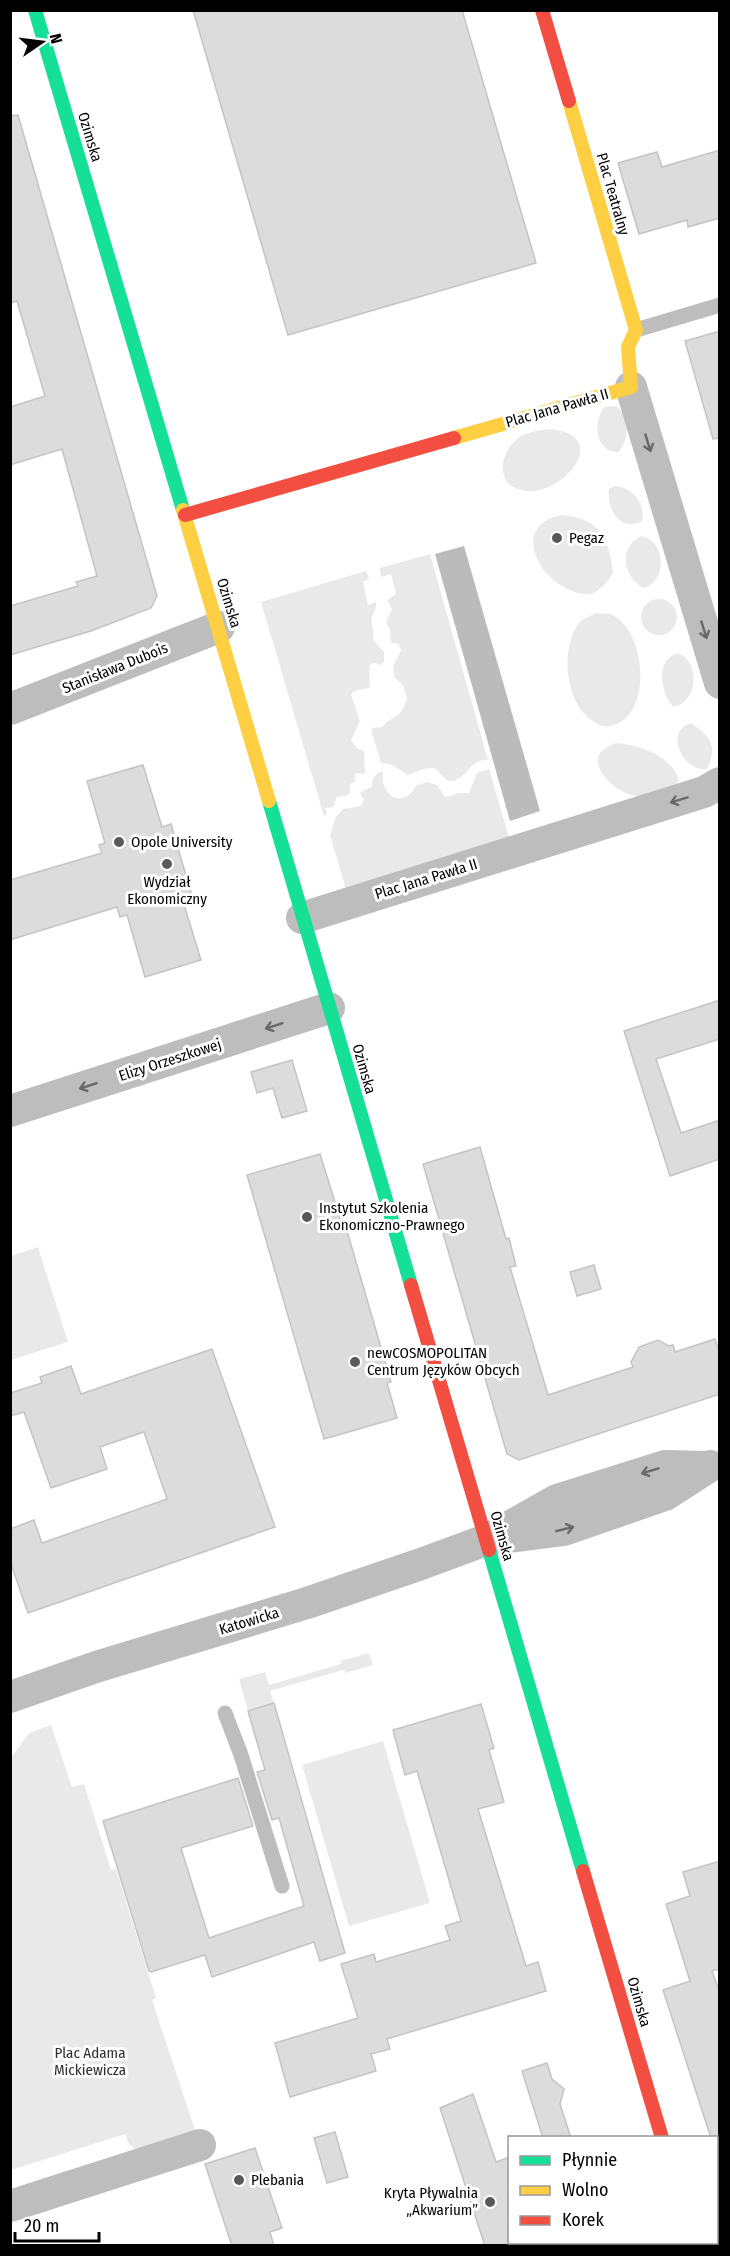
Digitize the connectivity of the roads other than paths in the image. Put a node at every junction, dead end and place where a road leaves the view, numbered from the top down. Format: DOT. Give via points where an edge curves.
graph roads {
  1 [pos="35,10"];
  2 [pos="542,10"];
  3 [pos="720,305"];
  4 [pos="636,330"];
  5 [pos="631,387"];
  6 [pos="185,515"];
  7 [pos="219,627"];
  8 [pos="720,683"];
  9 [pos="10,709"];
  10 [pos="720,783"];
  11 [pos="302,918"];
  12 [pos="329,1008"];
  13 [pos="10,1112"];
  14 [pos="714,1465"];
  15 [pos="486,1540"];
  16 [pos="10,1697"];
  17 [pos="225,1713"];
  18 [pos="282,1886"];
  19 [pos="661,2136"];
  20 [pos="200,2145"];
  21 [pos="10,2206"];
  1 -- 6 [label="main road, Ozimska"];
  2 -- 4 [label="main road, Plac Teatralny"];
  3 -- 4 [label="lane"];
  4 -- 5 [label="main road" via="628,347"];
  5 -- 6 [label="main road, Plac Jana Pawła II"];
  5 -- 8 [label="street, one-way"];
  6 -- 7 [label="main road, Ozimska"];
  7 -- 9 [label="street, Stanisława Dubois"];
  7 -- 11 [label="main road, Ozimska"];
  10 -- 11 [label="street, Plac Jana Pawła II, one-way" via="704,792"];
  11 -- 12 [label="main road, Ozimska"];
  12 -- 13 [label="street, Elizy Orzeszkowej, one-way"];
  12 -- 15 [label="main road, Ozimska"];
  14 -- 15 [label="street, Katowicka" via="665,1466 557,1500"];
  15 -- 16 [label="street, Katowicka" via="315,1600"];
  15 -- 19 [label="main road, Ozimska"];
  17 -- 18 [label="lane"];
  20 -- 21 [label="street"];
}
